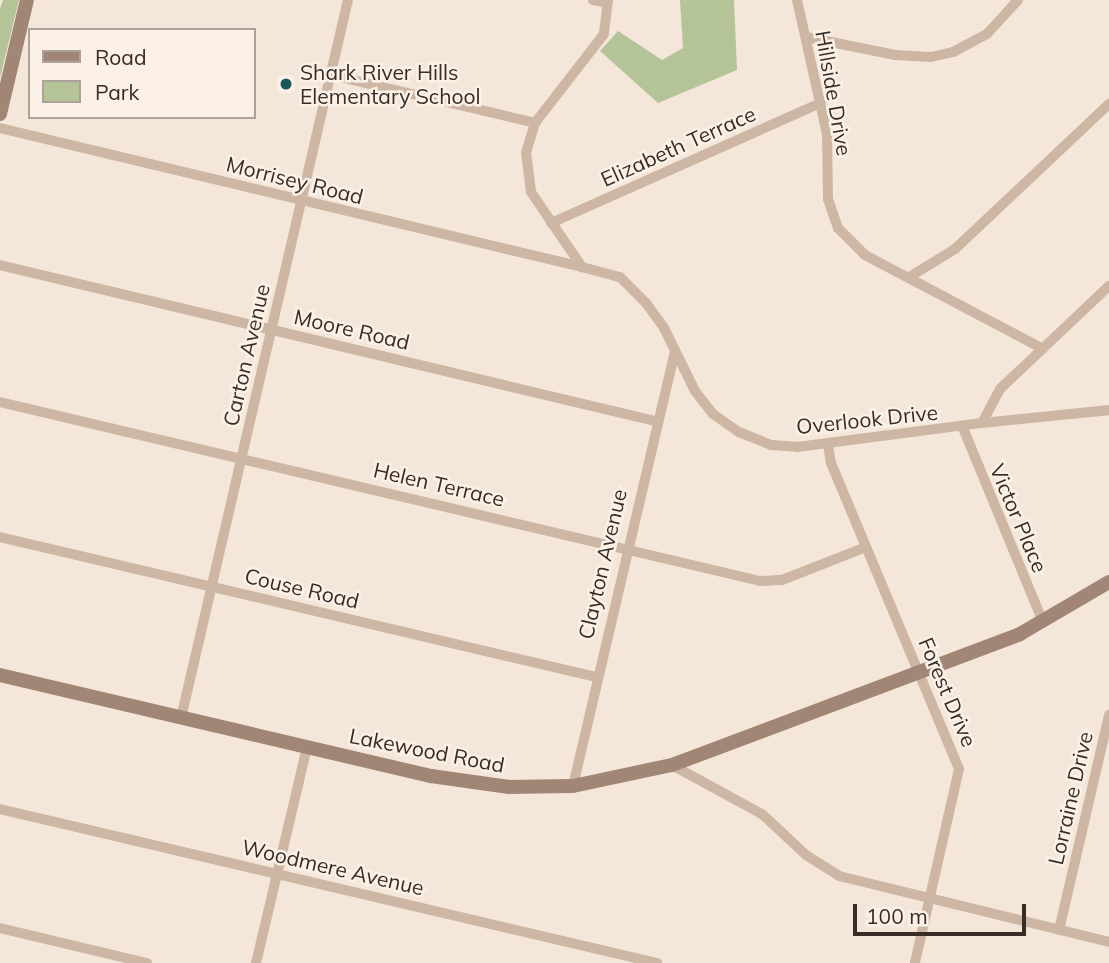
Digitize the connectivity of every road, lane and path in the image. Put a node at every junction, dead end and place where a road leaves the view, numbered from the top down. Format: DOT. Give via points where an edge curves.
graph roads {
  1 [pos="27,0"];
  2 [pos="348,0"];
  3 [pos="593,0"];
  4 [pos="797,0"];
  5 [pos="1018,0"];
  6 [pos="608,1"];
  7 [pos="806,37"];
  8 [pos="331,75"];
  9 [pos="820,103"];
  10 [pos="1109,104"];
  11 [pos="0,114"];
  12 [pos="535,123"];
  13 [pos="0,128"];
  14 [pos="301,201"];
  15 [pos="551,223"];
  16 [pos="0,265"];
  17 [pos="582,267"];
  18 [pos="911,276"];
  19 [pos="1109,286"];
  20 [pos="271,330"];
  21 [pos="1043,349"];
  22 [pos="675,351"];
  23 [pos="0,402"];
  24 [pos="1109,410"];
  25 [pos="655,421"];
  26 [pos="982,423"];
  27 [pos="963,428"];
  28 [pos="828,445"];
  29 [pos="242,458"];
  30 [pos="0,537"];
  31 [pos="866,547"];
  32 [pos="626,548"];
  33 [pos="212,586"];
  34 [pos="1106,587"];
  35 [pos="1044,622"];
  36 [pos="920,671"];
  37 [pos="0,675"];
  38 [pos="596,677"];
  39 [pos="1109,715"];
  40 [pos="181,718"];
  41 [pos="307,747"];
  42 [pos="672,765"];
  43 [pos="573,786"];
  44 [pos="0,809"];
  45 [pos="277,874"];
  46 [pos="931,900"];
  47 [pos="0,928"];
  48 [pos="1059,930"];
  49 [pos="1109,942"];
  50 [pos="147,963"];
  51 [pos="256,963"];
  52 [pos="657,963"];
  53 [pos="915,963"];
  1 -- 11 [label="street"];
  2 -- 8 [label="street, Carton Avenue"];
  3 -- 6 [label="street"];
  4 -- 7 [label="street, Hillside Drive"];
  5 -- 7 [label="street" via="987,34 931,57 895,55"];
  6 -- 12 [label="street" via="602,38"];
  7 -- 9 [label="street, Hillside Drive"];
  8 -- 12 [label="street"];
  8 -- 14 [label="street, Carton Avenue"];
  9 -- 15 [label="street, Elizabeth Terrace"];
  9 -- 18 [label="street, Hillside Drive" via="828,148 828,199 838,228 865,255"];
  10 -- 18 [label="street" via="955,249"];
  12 -- 15 [label="street" via="526,152 527,179 538,208"];
  13 -- 14 [label="street, Morrisey Road"];
  14 -- 17 [label="street, Morrisey Road"];
  14 -- 20 [label="street, Carton Avenue"];
  15 -- 17 [label="street"];
  16 -- 20 [label="street, Moore Road"];
  17 -- 22 [label="street, Overlook Drive" via="625,279 664,328"];
  18 -- 21 [label="street, Hillside Drive"];
  19 -- 21 [label="street"];
  20 -- 25 [label="street, Moore Road"];
  20 -- 29 [label="street, Carton Avenue"];
  21 -- 26 [label="street" via="995,396"];
  22 -- 25 [label="street, Clayton Avenue"];
  22 -- 28 [label="street, Overlook Drive" via="707,406 739,432 780,447"];
  23 -- 29 [label="street, Helen Terrace"];
  24 -- 26 [label="street, Overlook Drive"];
  25 -- 32 [label="street, Clayton Avenue"];
  26 -- 27 [label="street, Overlook Drive"];
  27 -- 28 [label="street, Overlook Drive"];
  27 -- 35 [label="street, Victor Place"];
  28 -- 31 [label="street, Forest Drive"];
  29 -- 32 [label="street, Helen Terrace"];
  29 -- 33 [label="street, Carton Avenue"];
  30 -- 33 [label="street, Couse Road"];
  31 -- 32 [label="street, Helen Terrace" via="773,582"];
  31 -- 36 [label="street, Forest Drive"];
  32 -- 38 [label="street, Clayton Avenue"];
  33 -- 38 [label="street, Couse Road"];
  33 -- 40 [label="street, Carton Avenue"];
  34 -- 35 [label="street, Lakewood Road"];
  35 -- 36 [label="street, Lakewood Road"];
  36 -- 42 [label="street, Lakewood Road"];
  36 -- 46 [label="street, Forest Drive" via="959,769"];
  37 -- 40 [label="street, Lakewood Road"];
  38 -- 43 [label="street, Clayton Avenue"];
  39 -- 48 [label="street, Lorraine Drive"];
  40 -- 41 [label="street, Lakewood Road"];
  41 -- 43 [label="street, Lakewood Road" via="474,784"];
  41 -- 45 [label="street"];
  42 -- 43 [label="street, Lakewood Road"];
  42 -- 46 [label="street" via="762,814 830,872"];
  44 -- 45 [label="street, Woodmere Avenue"];
  45 -- 51 [label="street"];
  45 -- 52 [label="street, Woodmere Avenue"];
  46 -- 48 [label="street"];
  46 -- 53 [label="street, Forest Drive"];
  47 -- 50 [label="street"];
  48 -- 49 [label="street"];
}
